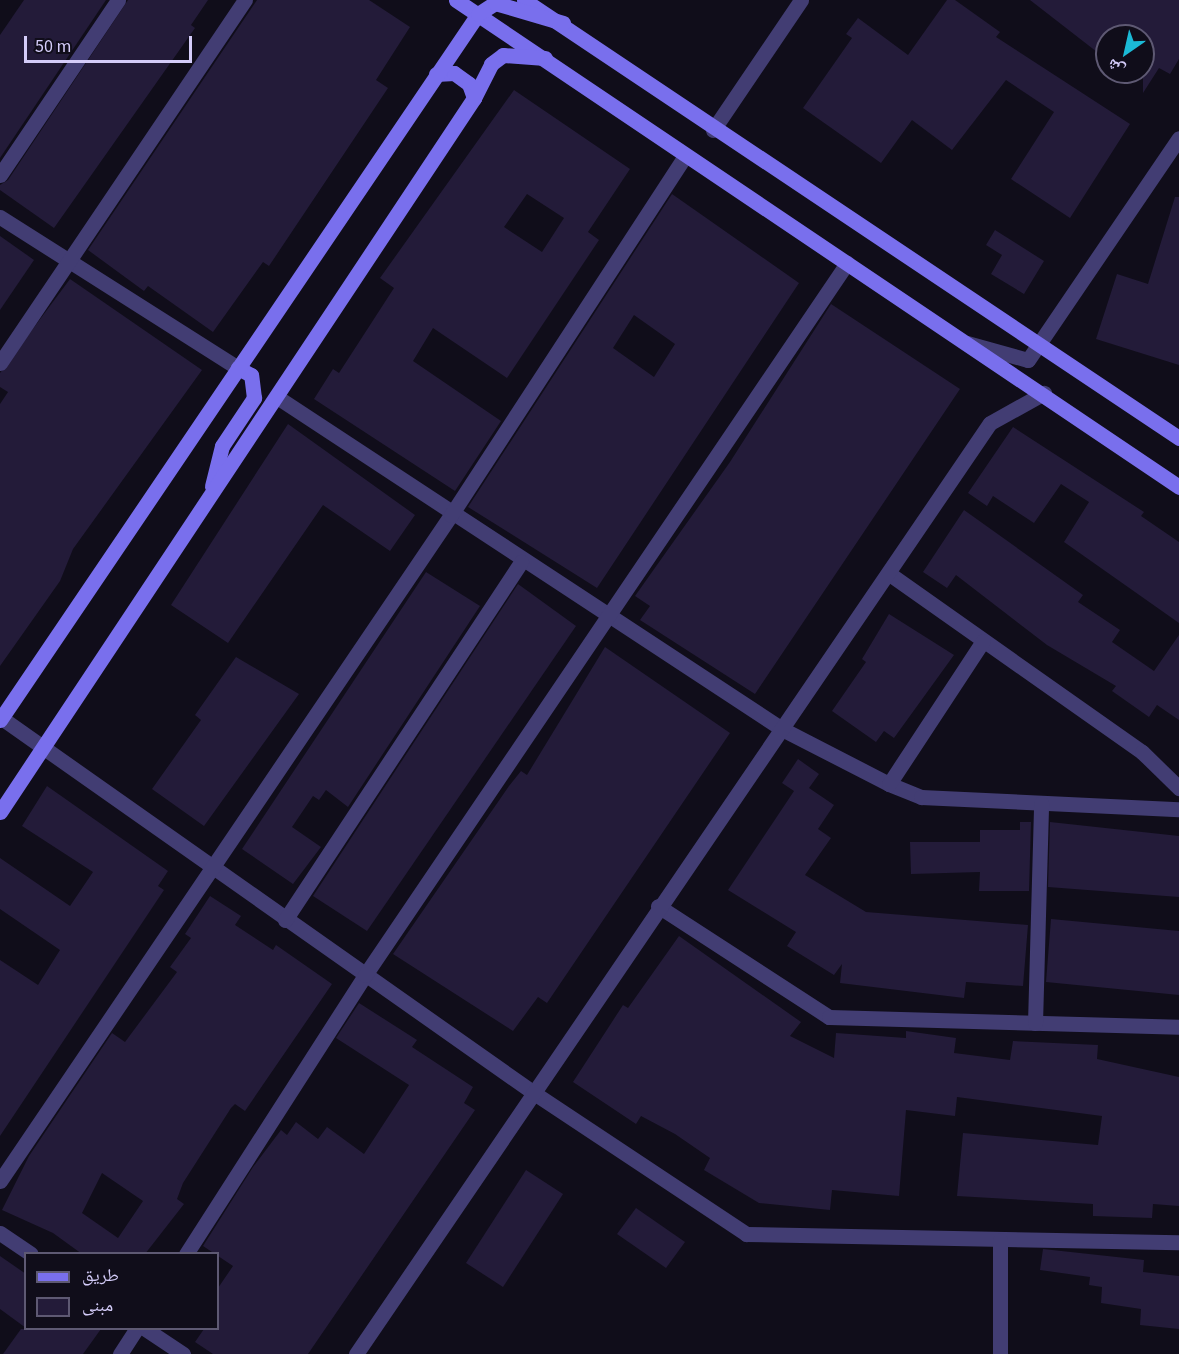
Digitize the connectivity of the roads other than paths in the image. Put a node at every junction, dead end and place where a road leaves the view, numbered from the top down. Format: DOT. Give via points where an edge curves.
graph roads {
  1 [pos="118,0"];
  2 [pos="245,0"];
  3 [pos="456,0"];
  4 [pos="524,0"];
  5 [pos="801,0"];
  6 [pos="477,14"];
  7 [pos="563,23"];
  8 [pos="545,58"];
  9 [pos="436,74"];
  10 [pos="474,98"];
  11 [pos="713,130"];
  12 [pos="1179,138"];
  13 [pos="685,156"];
  14 [pos="0,175"];
  15 [pos="0,217"];
  16 [pos="69,259"];
  17 [pos="847,263"];
  18 [pos="1040,342"];
  19 [pos="967,343"];
  20 [pos="0,363"];
  21 [pos="238,368"];
  22 [pos="1044,393"];
  23 [pos="277,397"];
  24 [pos="1179,438"];
  25 [pos="1179,487"];
  26 [pos="208,498"];
  27 [pos="451,515"];
  28 [pos="521,562"];
  29 [pos="891,575"];
  30 [pos="607,617"];
  31 [pos="983,641"];
  32 [pos="0,718"];
  33 [pos="782,729"];
  34 [pos="44,747"];
  35 [pos="889,784"];
  36 [pos="1179,788"];
  37 [pos="1041,803"];
  38 [pos="1179,808"];
  39 [pos="0,812"];
  40 [pos="211,868"];
  41 [pos="658,906"];
  42 [pos="285,920"];
  43 [pos="365,975"];
  44 [pos="1035,1023"];
  45 [pos="1179,1027"];
  46 [pos="534,1093"];
  47 [pos="0,1181"];
  48 [pos="0,1233"];
  49 [pos="1000,1240"];
  50 [pos="1179,1242"];
  51 [pos="28,1252"];
  52 [pos="187,1252"];
  53 [pos="136,1330"];
  54 [pos="146,1330"];
  55 [pos="120,1354"];
  56 [pos="183,1354"];
  57 [pos="356,1354"];
  58 [pos="999,1354"];
  1 -- 14 [label="street"];
  2 -- 16 [label="street"];
  3 -- 6 [label="street"];
  4 -- 7 [label="street"];
  5 -- 11 [label="street"];
  6 -- 7 [label="street" via="495,3"];
  6 -- 8 [label="street"];
  6 -- 9 [label="street"];
  7 -- 11 [label="street"];
  8 -- 10 [label="street" via="504,55 491,64"];
  8 -- 13 [label="street"];
  9 -- 10 [label="street" via="454,73 469,84"];
  9 -- 21 [label="street"];
  10 -- 23 [label="street"];
  11 -- 18 [label="street"];
  12 -- 18 [label="street"];
  13 -- 17 [label="street"];
  13 -- 27 [label="street"];
  15 -- 16 [label="street"];
  16 -- 20 [label="street"];
  16 -- 21 [label="street"];
  17 -- 19 [label="street"];
  17 -- 30 [label="street"];
  18 -- 19 [label="street" via="1028,360"];
  18 -- 24 [label="street"];
  19 -- 22 [label="street"];
  21 -- 26 [label="street" via="251,375 254,398 222,446"];
  21 -- 32 [label="street"];
  22 -- 25 [label="street"];
  22 -- 29 [label="street" via="990,423"];
  23 -- 26 [label="street"];
  23 -- 27 [label="street"];
  26 -- 34 [label="street"];
  27 -- 28 [label="street"];
  27 -- 40 [label="street"];
  28 -- 30 [label="street"];
  28 -- 42 [label="street"];
  29 -- 31 [label="street"];
  29 -- 33 [label="street"];
  30 -- 33 [label="street"];
  30 -- 43 [label="street"];
  31 -- 35 [label="street"];
  31 -- 36 [label="street" via="1142,752"];
  32 -- 34 [label="street"];
  33 -- 35 [label="street"];
  33 -- 41 [label="street"];
  34 -- 39 [label="street"];
  34 -- 40 [label="street"];
  35 -- 37 [label="street" via="921,797"];
  37 -- 38 [label="street"];
  37 -- 44 [label="street"];
  40 -- 42 [label="street"];
  40 -- 47 [label="street"];
  41 -- 44 [label="street" via="829,1017"];
  41 -- 46 [label="street"];
  42 -- 43 [label="street"];
  43 -- 46 [label="street"];
  43 -- 52 [label="street"];
  44 -- 45 [label="street"];
  46 -- 49 [label="street" via="746,1234"];
  46 -- 57 [label="street"];
  48 -- 51 [label="street"];
  49 -- 50 [label="street"];
  49 -- 58 [label="street"];
  53 -- 55 [label="street"];
  54 -- 56 [label="street"];
}
